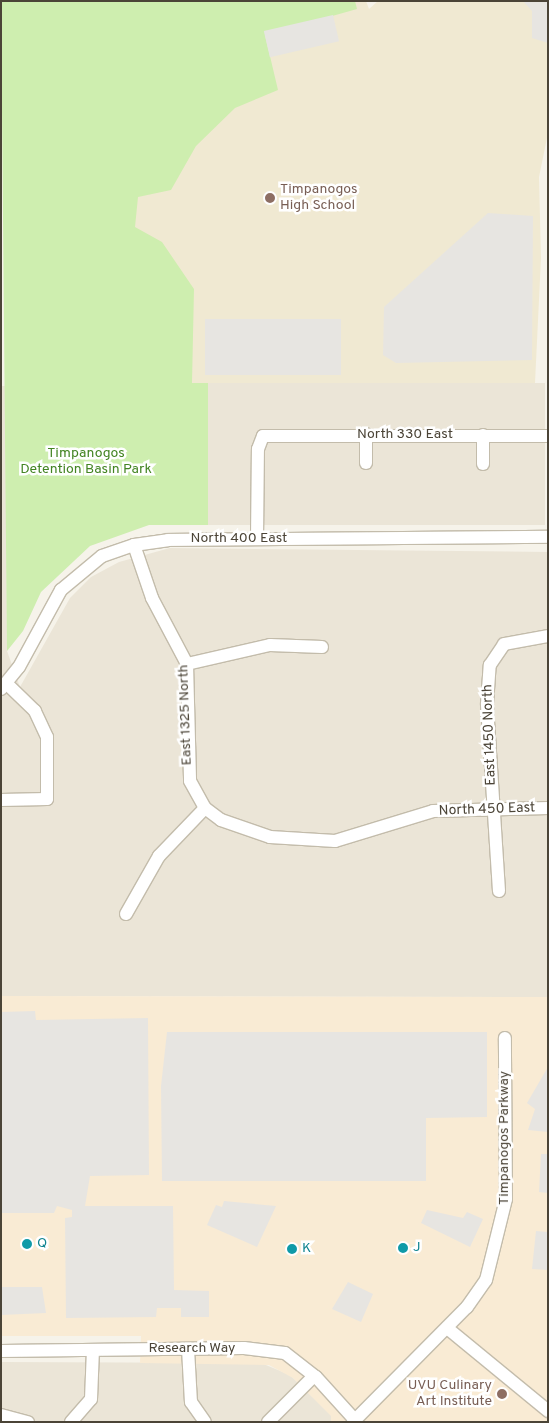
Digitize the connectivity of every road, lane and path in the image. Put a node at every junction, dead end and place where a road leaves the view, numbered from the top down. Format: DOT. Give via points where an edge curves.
graph roads {
  1 [pos="366,434"];
  2 [pos="484,435"];
  3 [pos="548,436"];
  4 [pos="366,463"];
  5 [pos="484,464"];
  6 [pos="548,537"];
  7 [pos="257,539"];
  8 [pos="134,545"];
  9 [pos="548,636"];
  10 [pos="322,647"];
  11 [pos="187,664"];
  12 [pos="4,686"];
  13 [pos="1,800"];
  14 [pos="205,808"];
  15 [pos="493,808"];
  16 [pos="548,808"];
  17 [pos="499,891"];
  18 [pos="126,914"];
  19 [pos="505,1038"];
  20 [pos="447,1328"];
  21 [pos="188,1349"];
  22 [pos="93,1350"];
  23 [pos="1,1351"];
  24 [pos="314,1376"];
  25 [pos="548,1411"];
  26 [pos="1,1415"];
  27 [pos="354,1421"];
  28 [pos="28,1422"];
  29 [pos="70,1422"];
  30 [pos="205,1422"];
  31 [pos="268,1422"];
  1 -- 2 [label="street, North 330 East"];
  1 -- 4 [label="street"];
  1 -- 7 [label="street, North 330 East" via="263,436 258,449"];
  2 -- 3 [label="street, North 330 East"];
  2 -- 5 [label="street"];
  6 -- 7 [label="street, North 400 East"];
  7 -- 8 [label="street, North 400 East" via="168,540"];
  8 -- 11 [label="street, East 1325 North" via="152,598"];
  8 -- 12 [label="street, North 400 East" via="102,556 61,590"];
  9 -- 15 [label="street, East 1450 North" via="504,644 495,652 488,680"];
  10 -- 11 [label="street" via="270,645"];
  11 -- 14 [label="street, East 1325 North" via="189,776"];
  12 -- 13 [label="street" via="35,711 47,737 47,800"];
  14 -- 15 [label="street, North 450 East" via="242,830 270,838 335,841 433,811"];
  14 -- 18 [label="street" via="159,856"];
  15 -- 16 [label="street, North 450 East"];
  15 -- 17 [label="street, East 1450 North"];
  19 -- 20 [label="street, Timpanogos Parkway" via="503,1221 486,1280"];
  20 -- 25 [label="street"];
  20 -- 27 [label="street, Timpanogos Parkway"];
  21 -- 22 [label="street, Research Way"];
  21 -- 24 [label="street, Research Way" via="285,1353"];
  21 -- 30 [label="street" via="191,1402"];
  22 -- 23 [label="street, Research Way"];
  22 -- 29 [label="street" via="91,1399"];
  24 -- 27 [label="street, Research Way"];
  24 -- 31 [label="street"];
  26 -- 28 [label="street"];
}
